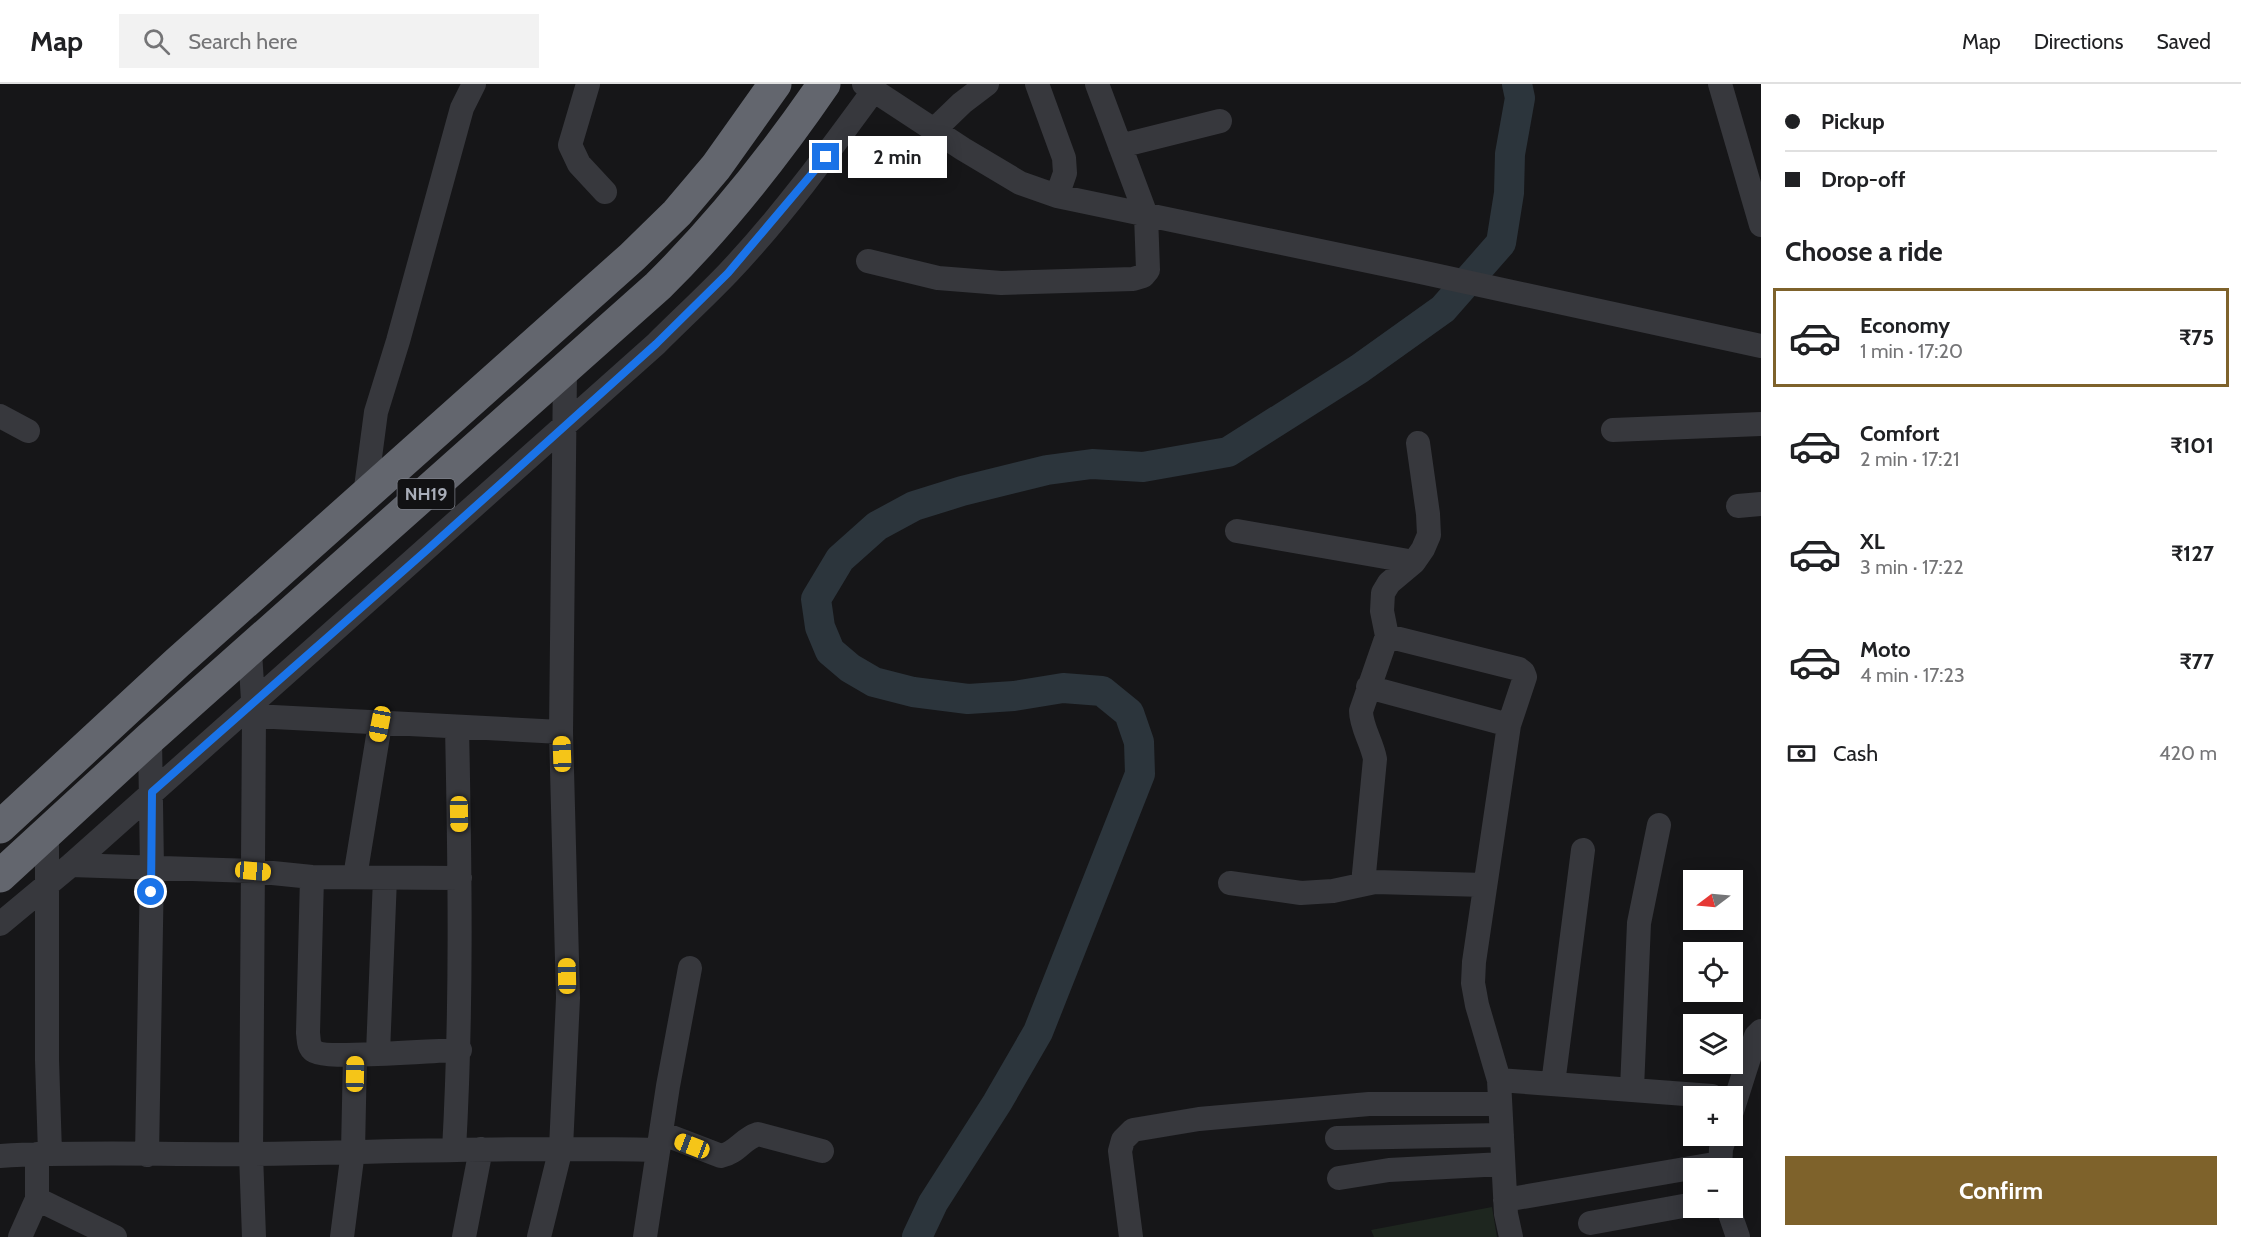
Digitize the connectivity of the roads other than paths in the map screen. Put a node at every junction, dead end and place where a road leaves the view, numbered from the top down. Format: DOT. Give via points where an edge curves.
graph roads {
  1 [pos="474,84"];
  2 [pos="588,84"];
  3 [pos="775,84"];
  4 [pos="824,84"];
  5 [pos="987,84"];
  6 [pos="1037,84"];
  7 [pos="1097,84"];
  8 [pos="1720,84"];
  9 [pos="869,87"];
  10 [pos="1220,121"];
  11 [pos="934,130"];
  12 [pos="1120,146"];
  13 [pos="605,192"];
  14 [pos="1057,195"];
  15 [pos="1757,197"];
  16 [pos="1146,215"];
  17 [pos="1761,225"];
  18 [pos="868,261"];
  19 [pos="1761,346"];
  20 [pos="565,370"];
  21 [pos="0,416"];
  22 [pos="1761,423"];
  23 [pos="564,426"];
  24 [pos="1613,430"];
  25 [pos="28,431"];
  26 [pos="1418,443"];
  27 [pos="365,495"];
  28 [pos="1237,531"];
  29 [pos="1414,562"];
  30 [pos="1387,636"];
  31 [pos="250,652"];
  32 [pos="1368,687"];
  33 [pos="253,709"];
  34 [pos="380,724"];
  35 [pos="1509,725"];
  36 [pos="457,728"];
  37 [pos="561,732"];
  38 [pos="150,738"];
  39 [pos="152,792"];
  40 [pos="1659,825"];
  41 [pos="0,827"];
  42 [pos="47,834"];
  43 [pos="1583,850"];
  44 [pos="71,865"];
  45 [pos="152,869"];
  46 [pos="253,871"];
  47 [pos="0,876"];
  48 [pos="312,877"];
  49 [pos="355,877"];
  50 [pos="385,878"];
  51 [pos="460,878"];
  52 [pos="1230,883"];
  53 [pos="46,884"];
  54 [pos="1363,884"];
  55 [pos="1485,885"];
  56 [pos="0,924"];
  57 [pos="690,968"];
  58 [pos="1761,1031"];
  59 [pos="460,1050"];
  60 [pos="366,1054"];
  61 [pos="1498,1080"];
  62 [pos="1553,1084"];
  63 [pos="1740,1086"];
  64 [pos="1632,1089"];
  65 [pos="1683,1093"];
  66 [pos="1500,1104"];
  67 [pos="1502,1135"];
  68 [pos="1337,1138"];
  69 [pos="659,1142"];
  70 [pos="561,1148"];
  71 [pos="482,1149"];
  72 [pos="454,1150"];
  73 [pos="353,1151"];
  74 [pos="822,1151"];
  75 [pos="44,1154"];
  76 [pos="251,1154"];
  77 [pos="147,1155"];
  78 [pos="0,1156"];
  79 [pos="1503,1164"];
  80 [pos="1683,1172"];
  81 [pos="1339,1178"];
  82 [pos="37,1199"];
  83 [pos="1505,1200"];
  84 [pos="1683,1206"];
  85 [pos="1731,1218"];
  86 [pos="1590,1223"];
  87 [pos="20,1237"];
  88 [pos="115,1237"];
  89 [pos="254,1237"];
  90 [pos="342,1237"];
  91 [pos="464,1237"];
  92 [pos="539,1237"];
  93 [pos="645,1237"];
  94 [pos="1131,1237"];
  95 [pos="1511,1237"];
  96 [pos="1736,1237"];
  1 -- 27 [label="street" via="462,108 376,412"];
  2 -- 13 [label="street" via="570,145 579,164"];
  3 -- 27 [label="highway, NH19" via="716,167 677,213 540,342"];
  4 -- 20 [label="highway, NH19" via="786,139 700,245"];
  5 -- 11 [label="street"];
  6 -- 14 [label="street" via="1064,158 1065,173"];
  7 -- 12 [label="street"];
  8 -- 15 [label="street"];
  9 -- 11 [label="street"];
  9 -- 23 [label="street" via="826,157 728,273"];
  10 -- 12 [label="street"];
  11 -- 14 [label="street" via="1020,183"];
  12 -- 16 [label="street"];
  14 -- 16 [label="street"];
  15 -- 17 [label="street"];
  16 -- 18 [label="street" via="1148,270 1133,279 1001,283 938,278"];
  16 -- 19 [label="street"];
  20 -- 23 [label="street"];
  20 -- 31 [label="highway, NH19"];
  21 -- 25 [label="street"];
  22 -- 24 [label="street"];
  23 -- 33 [label="street"];
  23 -- 37 [label="street"];
  26 -- 29 [label="street" via="1429,535"];
  27 -- 41 [label="highway, NH19"];
  28 -- 29 [label="street"];
  29 -- 30 [label="street" via="1383,593"];
  30 -- 32 [label="street"];
  30 -- 35 [label="street" via="1519,669 1524,683"];
  31 -- 33 [label="street"];
  31 -- 38 [label="highway, NH19"];
  32 -- 35 [label="street"];
  32 -- 54 [label="street" via="1361,718 1372,743 1375,770"];
  33 -- 34 [label="street"];
  33 -- 39 [label="street"];
  33 -- 46 [label="street"];
  34 -- 36 [label="street"];
  34 -- 49 [label="street"];
  35 -- 55 [label="street"];
  36 -- 37 [label="street"];
  36 -- 51 [label="street"];
  37 -- 70 [label="street" via="568,998"];
  38 -- 39 [label="street"];
  38 -- 42 [label="highway, NH19"];
  39 -- 44 [label="street"];
  39 -- 45 [label="street"];
  40 -- 64 [label="street" via="1639,923"];
  42 -- 47 [label="highway, NH19"];
  42 -- 53 [label="street"];
  43 -- 62 [label="street"];
  44 -- 45 [label="street"];
  44 -- 53 [label="street"];
  45 -- 46 [label="street"];
  45 -- 77 [label="street"];
  46 -- 48 [label="street"];
  46 -- 76 [label="street"];
  48 -- 49 [label="street"];
  48 -- 60 [label="street" via="310,1046 324,1055"];
  49 -- 50 [label="street"];
  50 -- 51 [label="street"];
  50 -- 60 [label="street"];
  51 -- 59 [label="street"];
  52 -- 54 [label="street" via="1302,893"];
  53 -- 56 [label="street"];
  53 -- 75 [label="street"];
  54 -- 55 [label="street" via="1400,881"];
  55 -- 61 [label="street" via="1473,983"];
  57 -- 69 [label="street"];
  58 -- 63 [label="street"];
  59 -- 60 [label="street"];
  59 -- 72 [label="street"];
  60 -- 73 [label="street"];
  61 -- 62 [label="street"];
  61 -- 66 [label="street"];
  62 -- 64 [label="street"];
  64 -- 65 [label="street"];
  66 -- 67 [label="street"];
  66 -- 94 [label="street" via="1369,1104 1199,1119 1133,1130 1123,1140 1120,1151"];
  67 -- 68 [label="street"];
  67 -- 79 [label="street"];
  69 -- 70 [label="street"];
  69 -- 74 [label="street" via="721,1156 758,1134"];
  69 -- 93 [label="street"];
  70 -- 71 [label="street"];
  70 -- 92 [label="street"];
  71 -- 72 [label="street"];
  71 -- 91 [label="street"];
  72 -- 73 [label="street"];
  73 -- 76 [label="street"];
  73 -- 90 [label="street"];
  75 -- 77 [label="street"];
  75 -- 78 [label="street"];
  75 -- 82 [label="street"];
  76 -- 77 [label="street"];
  76 -- 89 [label="street"];
  79 -- 81 [label="street" via="1389,1170"];
  79 -- 83 [label="street"];
  80 -- 83 [label="street"];
  82 -- 87 [label="street"];
  82 -- 88 [label="street"];
  83 -- 95 [label="street"];
  84 -- 86 [label="street"];
  85 -- 96 [label="street"];
}
